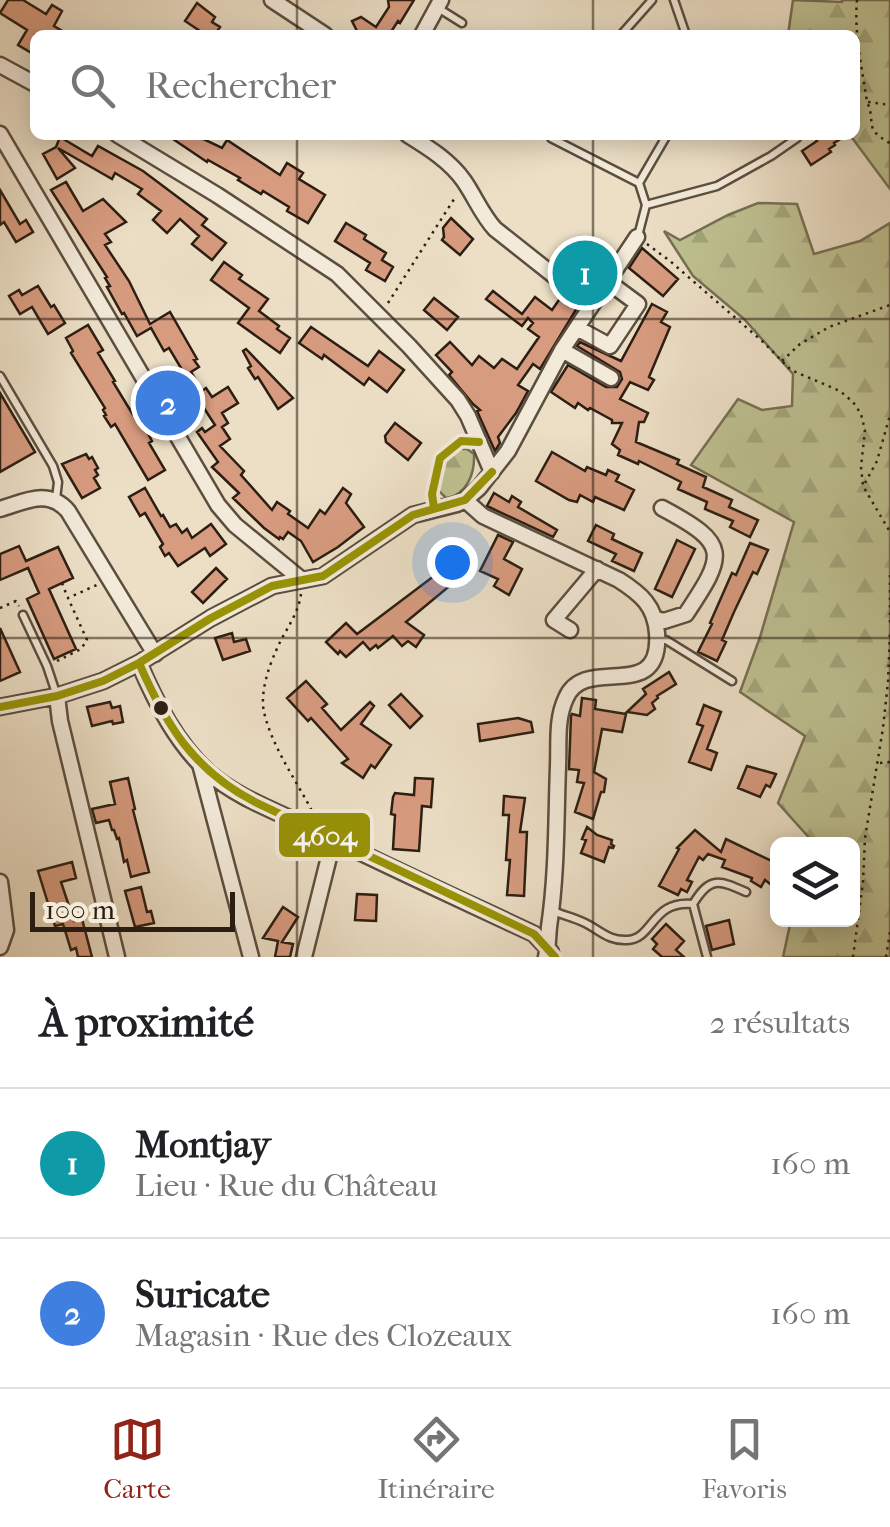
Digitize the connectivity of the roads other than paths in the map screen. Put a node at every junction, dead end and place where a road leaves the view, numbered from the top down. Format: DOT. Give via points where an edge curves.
graph roads {
  1 [pos="272,0"];
  2 [pos="652,0"];
  3 [pos="674,0"];
  4 [pos="439,4"];
  5 [pos="462,23"];
  6 [pos="317,30"];
  7 [pos="425,30"];
  8 [pos="625,30"];
  9 [pos="684,30"];
  10 [pos="0,64"];
  11 [pos="30,81"];
  12 [pos="0,134"];
  13 [pos="126,140"];
  14 [pos="415,140"];
  15 [pos="555,140"];
  16 [pos="664,140"];
  17 [pos="794,140"];
  18 [pos="639,183"];
  19 [pos="646,206"];
  20 [pos="637,237"];
  21 [pos="607,281"];
  22 [pos="590,305"];
  23 [pos="577,328"];
  24 [pos="562,350"];
  25 [pos="0,376"];
  26 [pos="611,378"];
  27 [pos="478,442"];
  28 [pos="492,472"];
  29 [pos="55,500"];
  30 [pos="465,500"];
  31 [pos="434,508"];
  32 [pos="662,508"];
  33 [pos="0,509"];
  34 [pos="596,570"];
  35 [pos="302,580"];
  36 [pos="23,615"];
  37 [pos="656,619"];
  38 [pos="570,630"];
  39 [pos="658,640"];
  40 [pos="155,654"];
  41 [pos="140,663"];
  42 [pos="732,680"];
  43 [pos="57,696"];
  44 [pos="0,707"];
  45 [pos="200,763"];
  46 [pos="333,841"];
  47 [pos="0,882"];
  48 [pos="746,892"];
  49 [pos="693,904"];
  50 [pos="552,910"];
  51 [pos="0,947"];
  52 [pos="550,954"];
  53 [pos="117,957"];
  54 [pos="251,957"];
  55 [pos="304,957"];
  56 [pos="707,957"];
  1 -- 6 [label="street"];
  2 -- 8 [label="lane"];
  3 -- 9 [label="lane"];
  4 -- 5 [label="lane"];
  4 -- 7 [label="street"];
  10 -- 11 [label="street"];
  12 -- 35 [label="street" via="218,505"];
  13 -- 27 [label="street" via="337,274 458,400"];
  14 -- 22 [label="street" via="465,182 495,229"];
  15 -- 18 [label="lane"];
  16 -- 18 [label="lane"];
  17 -- 19 [label="lane" via="717,186"];
  18 -- 19 [label="lane"];
  19 -- 20 [label="lane"];
  20 -- 21 [label="street"];
  21 -- 22 [label="street"];
  21 -- 23 [label="street" via="638,304 610,346"];
  22 -- 23 [label="street"];
  23 -- 24 [label="street"];
  24 -- 26 [label="street"];
  24 -- 28 [label="street"];
  25 -- 29 [label="lane" via="53,466"];
  27 -- 28 [label="street"];
  27 -- 31 [label="lane" via="461,441 440,458"];
  28 -- 30 [label="street"];
  29 -- 33 [label="street" via="41,496"];
  29 -- 40 [label="street" via="68,510"];
  30 -- 31 [label="street"];
  30 -- 34 [label="street" via="483,516"];
  31 -- 35 [label="street" via="412,515 324,576"];
  32 -- 37 [label="street" via="703,532 716,560 686,614"];
  34 -- 37 [label="street" via="640,593"];
  34 -- 38 [label="street" via="554,620"];
  35 -- 40 [label="street" via="272,586"];
  36 -- 43 [label="lane"];
  37 -- 39 [label="street"];
  39 -- 42 [label="lane"];
  39 -- 50 [label="street" via="644,671 591,677 567,694 558,727"];
  40 -- 41 [label="street"];
  41 -- 43 [label="street"];
  41 -- 45 [label="street" via="156,701"];
  43 -- 44 [label="street"];
  43 -- 53 [label="street"];
  45 -- 46 [label="street" via="226,785"];
  45 -- 54 [label="street"];
  46 -- 52 [label="street" via="534,934"];
  46 -- 55 [label="street"];
  47 -- 51 [label="street" via="6,930"];
  48 -- 49 [label="lane" via="713,883"];
  49 -- 50 [label="lane" via="668,906 629,940 599,934"];
  49 -- 56 [label="lane"];
  50 -- 52 [label="street"];
}
